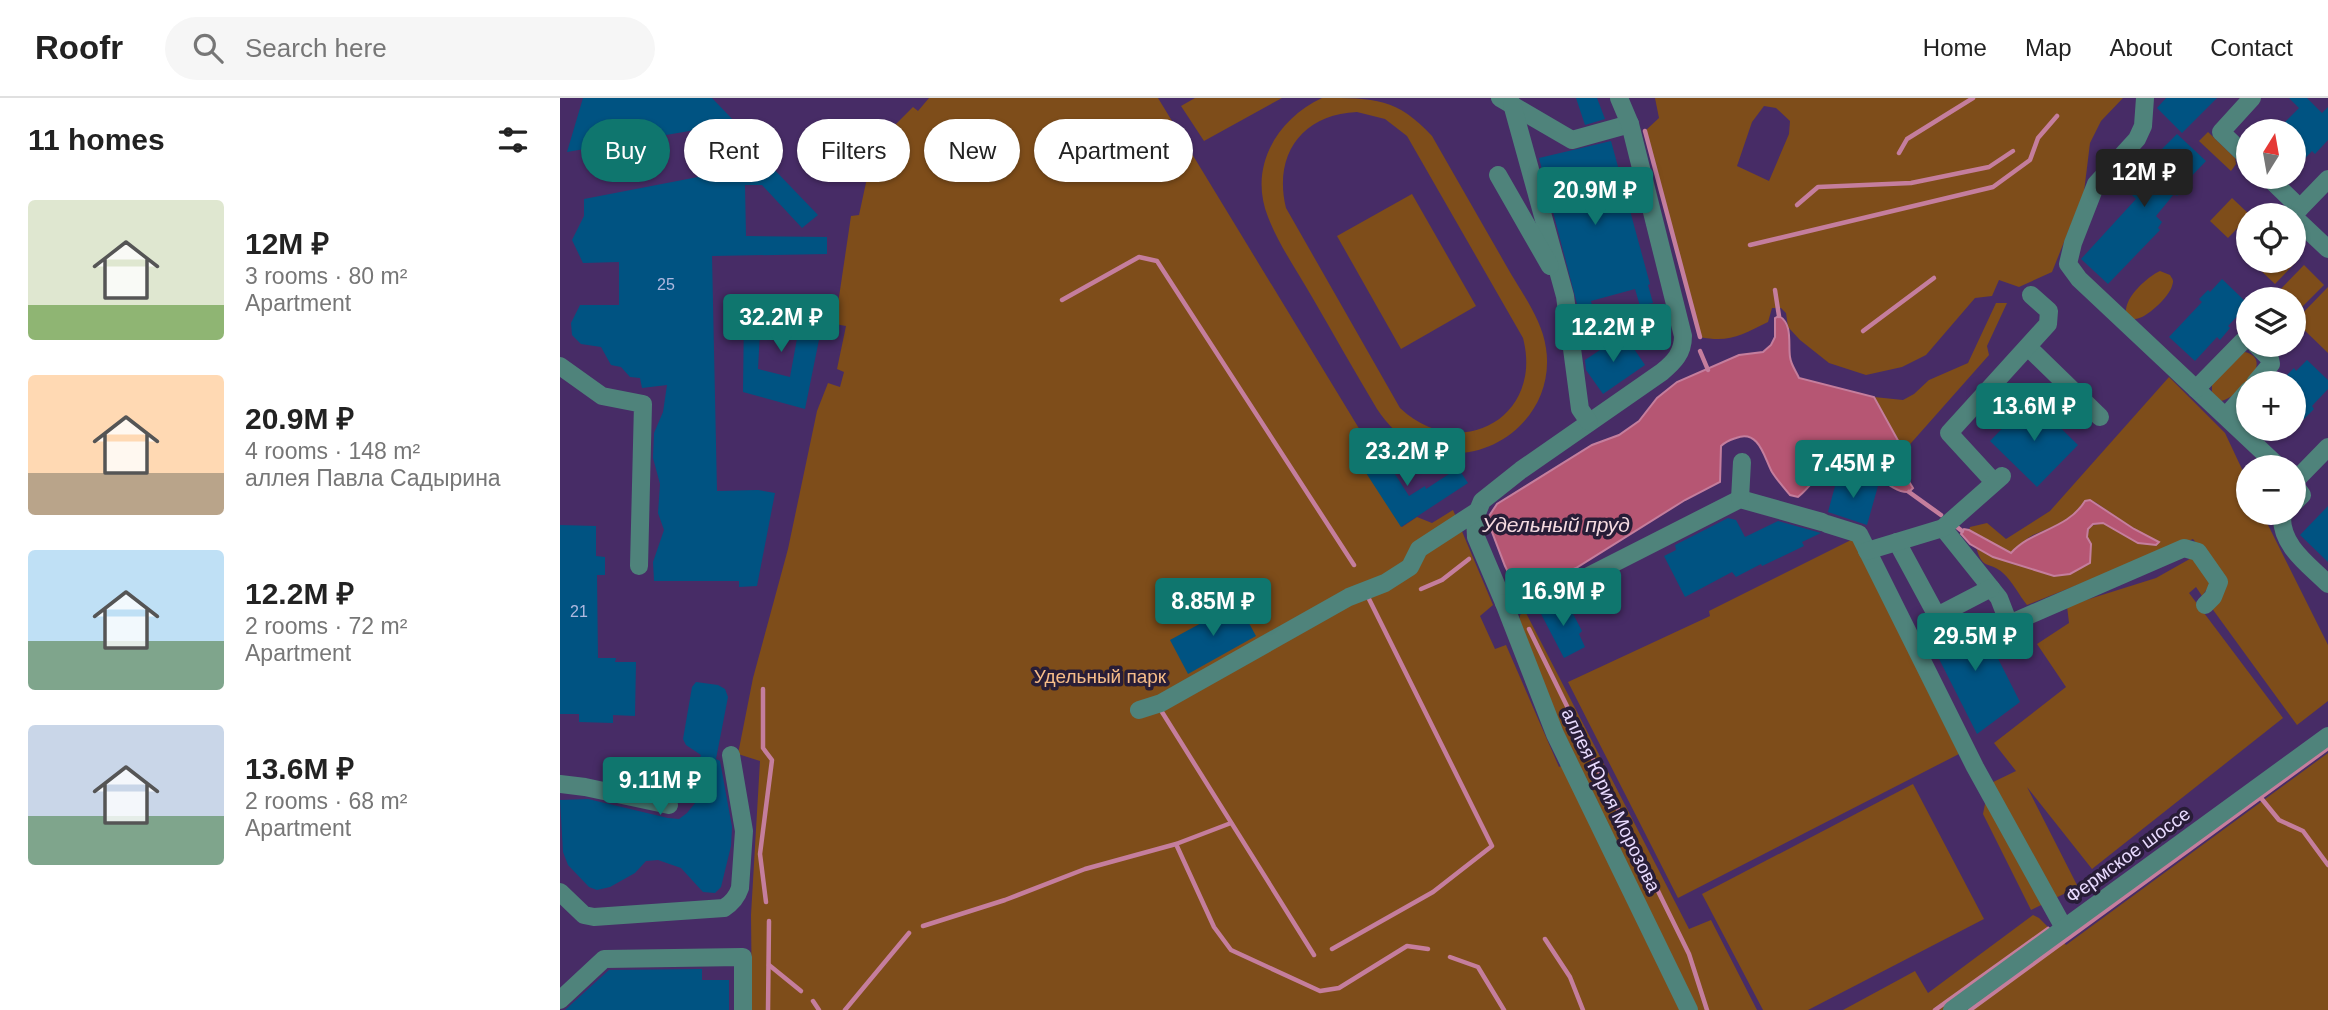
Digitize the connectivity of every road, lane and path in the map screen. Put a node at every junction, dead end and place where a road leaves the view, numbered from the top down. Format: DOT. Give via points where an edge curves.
graph roads {
  1 [pos="1619,98"];
  2 [pos="2145,98"];
  3 [pos="2252,98"];
  4 [pos="1506,101"];
  5 [pos="1630,124"];
  6 [pos="2236,146"];
  7 [pos="1498,175"];
  8 [pos="2328,179"];
  9 [pos="2277,189"];
  10 [pos="2288,203"];
  11 [pos="2305,203"];
  12 [pos="2306,224"];
  13 [pos="2328,249"];
  14 [pos="1564,293"];
  15 [pos="2031,295"];
  16 [pos="2028,346"];
  17 [pos="2236,348"];
  18 [pos="560,366"];
  19 [pos="2196,389"];
  20 [pos="2236,404"];
  21 [pos="2100,416"];
  22 [pos="2225,416"];
  23 [pos="1589,422"];
  24 [pos="2328,447"];
  25 [pos="2266,455"];
  26 [pos="1742,462"];
  27 [pos="2306,470"];
  28 [pos="1740,499"];
  29 [pos="1476,512"];
  30 [pos="2281,525"];
  31 [pos="1943,528"];
  32 [pos="1897,542"];
  33 [pos="1867,551"];
  34 [pos="639,566"];
  35 [pos="2328,584"];
  36 [pos="1991,587"];
  37 [pos="1504,603"];
  38 [pos="2205,605"];
  39 [pos="1139,710"];
  40 [pos="2328,736"];
  41 [pos="731,755"];
  42 [pos="560,784"];
  43 [pos="669,805"];
  44 [pos="560,892"];
  45 [pos="2064,928"];
  46 [pos="560,1000"];
  47 [pos="743,1010"];
  48 [pos="1689,1010"];
  49 [pos="1952,1010"];
  1 -- 5 [label="street"];
  2 -- 19 [label="street" via="2137,139 2096,184 2068,264"];
  3 -- 6 [label="street" via="2221,132"];
  4 -- 5 [label="street" via="1572,139"];
  4 -- 14 [label="street"];
  5 -- 23 [label="street" via="1683,344 1670,366"];
  7 -- 14 [label="street"];
  8 -- 11 [label="street"];
  9 -- 10 [label="street"];
  12 -- 13 [label="street"];
  14 -- 23 [label="street" via="1580,409"];
  15 -- 16 [label="street" via="2050,315 2048,324"];
  16 -- 21 [label="street"];
  16 -- 31 [label="street" via="1949,433 1998,479"];
  17 -- 19 [label="street"];
  18 -- 34 [label="street" via="602,396 642,404"];
  19 -- 22 [label="street"];
  20 -- 22 [label="street"];
  22 -- 25 [label="street"];
  23 -- 29 [label="street" via="1485,496"];
  24 -- 27 [label="street"];
  26 -- 28 [label="street"];
  28 -- 33 [label="street" via="1859,534"];
  28 -- 37 [label="street" via="1563,589"];
  29 -- 37 [label="street, аллея Юрия Морозова" via="1476,537"];
  29 -- 39 [label="street" via="1419,549 1410,567 1385,583 1349,597 1161,704"];
  30 -- 35 [label="street" via="2294,551"];
  31 -- 32 [label="street"];
  31 -- 36 [label="street"];
  32 -- 33 [label="street"];
  32 -- 36 [label="street" via="1937,616"];
  33 -- 45 [label="street" via="1975,767"];
  36 -- 38 [label="street" via="2009,624 2184,548 2198,552 2219,582"];
  37 -- 48 [label="street, аллея Юрия Морозова" via="1555,734"];
  40 -- 45 [label="street, Фермское шоссе"];
  41 -- 44 [label="street" via="744,831 740,888 729,904 724,908 594,917 584,915"];
  42 -- 43 [label="street"];
  45 -- 49 [label="street, Фермское шоссе"];
  46 -- 47 [label="street" via="604,959 743,957"];
}
